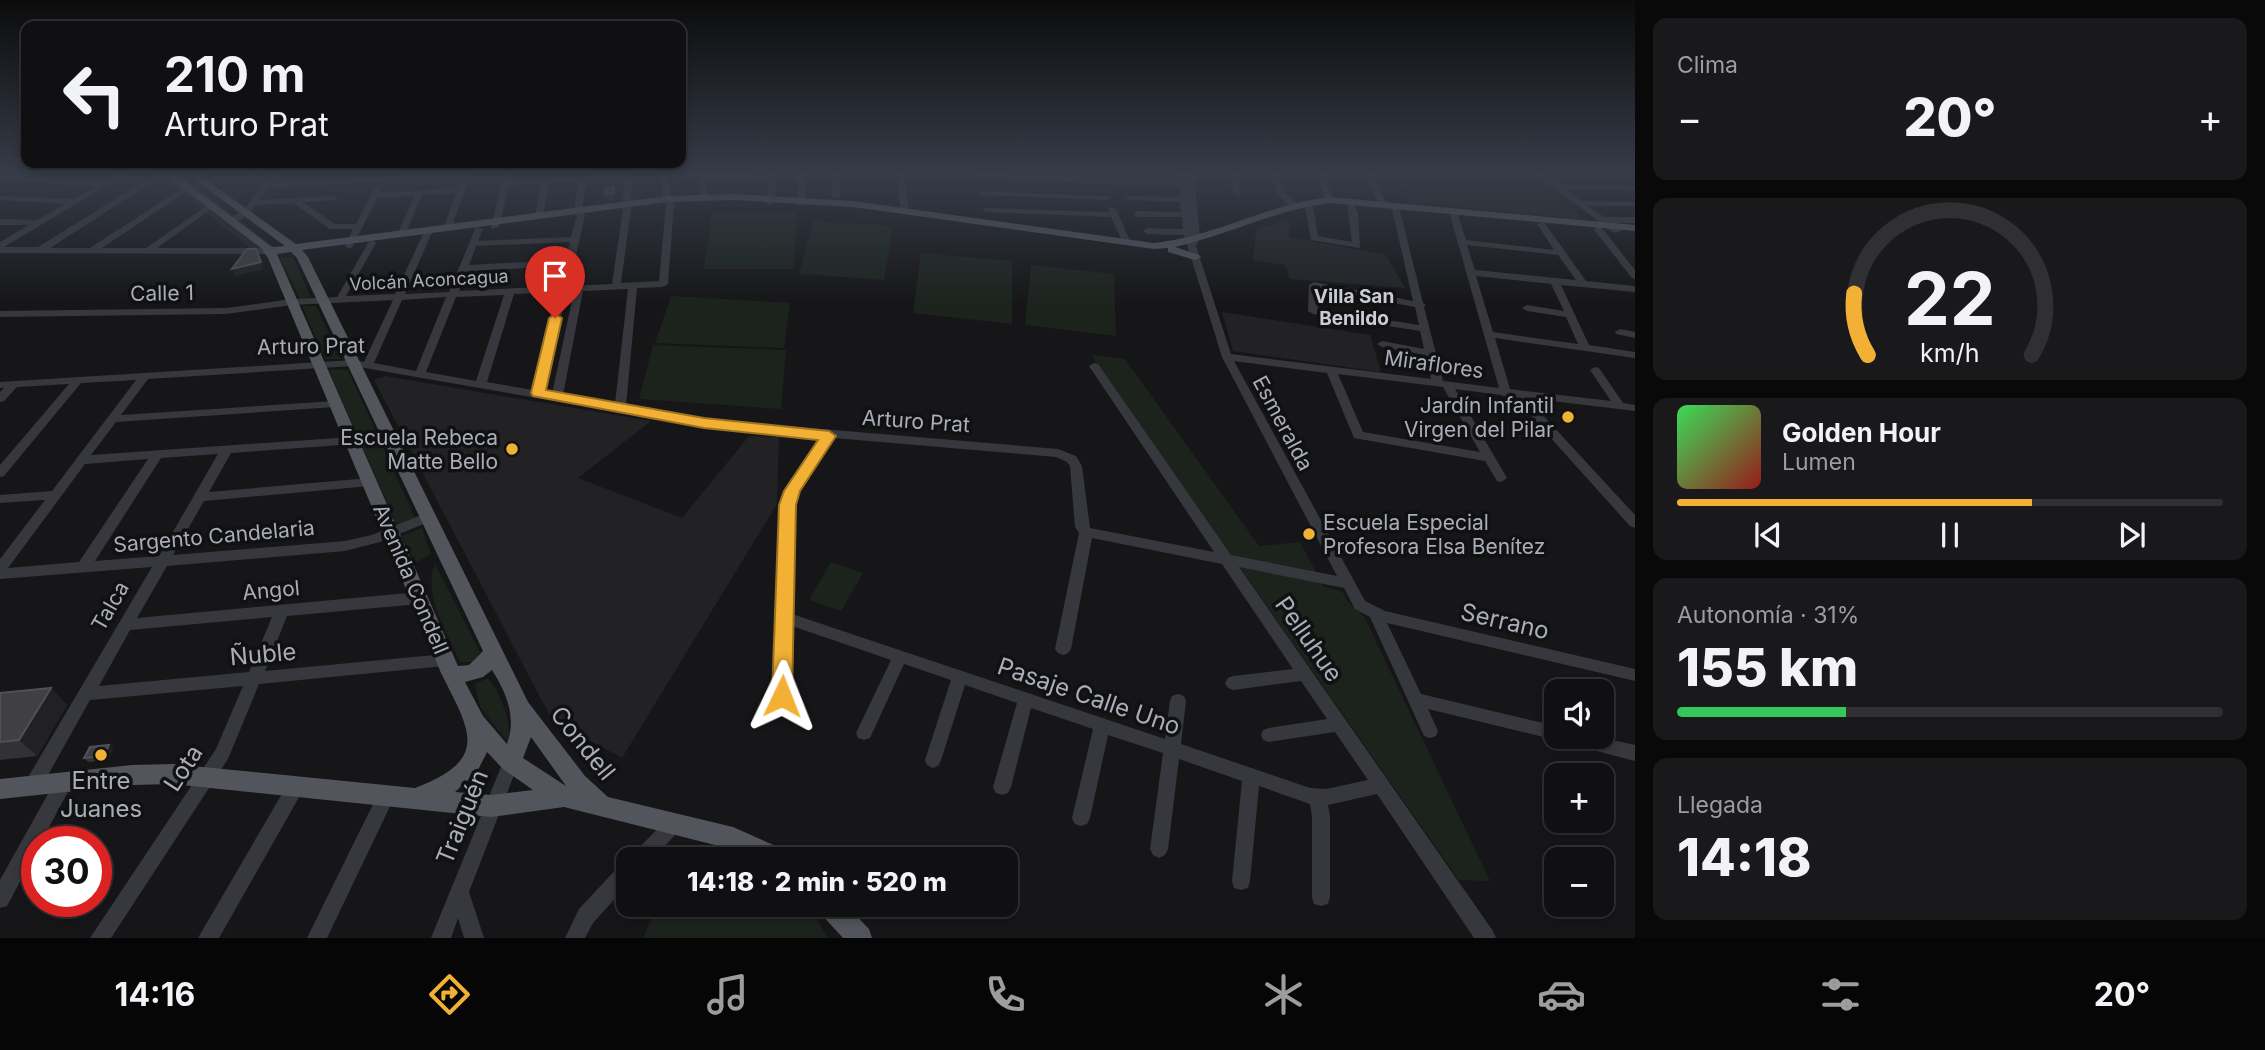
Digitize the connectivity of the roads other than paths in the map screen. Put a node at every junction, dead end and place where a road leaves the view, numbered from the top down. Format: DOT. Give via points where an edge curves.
graph roads {
  1 [pos="49,218"];
  2 [pos="92,218"];
  3 [pos="132,218"];
  4 [pos="193,218"];
  5 [pos="226,218"];
  6 [pos="236,218"];
  7 [pos="252,218"];
  8 [pos="363,218"];
  9 [pos="408,218"];
  10 [pos="451,218"];
  11 [pos="497,218"];
  12 [pos="529,218"];
  13 [pos="543,218"];
  14 [pos="578,218"];
  15 [pos="625,218"];
  16 [pos="667,218"];
  17 [pos="922,218"];
  18 [pos="941,218"];
  19 [pos="988,218"];
  20 [pos="1116,218"];
  21 [pos="1186,218"];
  22 [pos="1191,218"];
  23 [pos="1254,218"];
  24 [pos="1271,218"];
  25 [pos="1311,218"];
  26 [pos="1355,218"];
  27 [pos="1398,218"];
  28 [pos="1455,218"];
  29 [pos="1481,218"];
  30 [pos="1520,218"];
  31 [pos="1597,218"];
  32 [pos="321,219"];
  33 [pos="1635,220"];
  34 [pos="230,221"];
  35 [pos="0,222"];
  36 [pos="40,223"];
  37 [pos="495,224"];
  38 [pos="1541,224"];
  39 [pos="359,226"];
  40 [pos="448,227"];
  41 [pos="990,227"];
  42 [pos="1607,227"];
  43 [pos="479,229"];
  44 [pos="1147,231"];
  45 [pos="1635,231"];
  46 [pos="402,233"];
  47 [pos="428,233"];
  48 [pos="575,239"];
  49 [pos="257,240"];
  50 [pos="1192,240"];
  51 [pos="1461,242"];
  52 [pos="351,243"];
  53 [pos="372,243"];
  54 [pos="1126,243"];
  55 [pos="473,244"];
  56 [pos="0,248"];
  57 [pos="296,250"];
  58 [pos="39,251"];
  59 [pos="92,251"];
  60 [pos="270,251"];
  61 [pos="146,252"];
  62 [pos="244,252"];
  63 [pos="1561,253"];
  64 [pos="570,263"];
  65 [pos="463,268"];
  66 [pos="1473,273"];
  67 [pos="1635,276"];
  68 [pos="1555,281"];
  69 [pos="1583,284"];
  70 [pos="634,285"];
  71 [pos="616,286"];
  72 [pos="579,288"];
  73 [pos="563,289"];
  74 [pos="1635,289"];
  75 [pos="510,292"];
  76 [pos="452,295"];
  77 [pos="398,298"];
  78 [pos="339,301"];
  79 [pos="292,302"];
  80 [pos="323,302"];
  81 [pos="1421,305"];
  82 [pos="1527,308"];
  83 [pos="0,314"];
  84 [pos="1570,316"];
  85 [pos="1426,329"];
  86 [pos="1620,332"];
  87 [pos="1488,334"];
  88 [pos="1635,335"];
  89 [pos="1382,344"];
  90 [pos="1585,348"];
  91 [pos="1431,353"];
  92 [pos="1635,355"];
  93 [pos="1227,356"];
  94 [pos="361,364"];
  95 [pos="318,365"];
  96 [pos="1094,366"];
  97 [pos="1331,370"];
  98 [pos="1595,370"];
  99 [pos="421,372"];
  100 [pos="145,375"];
  101 [pos="78,380"];
  102 [pos="481,383"];
  103 [pos="14,384"];
  104 [pos="0,385"];
  105 [pos="1443,385"];
  106 [pos="538,393"];
  107 [pos="1512,394"];
  108 [pos="557,396"];
  109 [pos="0,399"];
  110 [pos="335,404"];
  111 [pos="1620,407"];
  112 [pos="620,408"];
  113 [pos="1635,408"];
  114 [pos="113,419"];
  115 [pos="829,436"];
  116 [pos="352,441"];
  117 [pos="227,450"];
  118 [pos="157,455"];
  119 [pos="1489,458"];
  120 [pos="82,460"];
  121 [pos="0,473"];
  122 [pos="1501,478"];
  123 [pos="370,482"];
  124 [pos="56,495"];
  125 [pos="200,497"];
  126 [pos="0,499"];
  127 [pos="426,518"];
  128 [pos="1635,523"];
  129 [pos="1086,532"];
  130 [pos="392,533"];
  131 [pos="4,557"];
  132 [pos="1226,560"];
  133 [pos="163,561"];
  134 [pos="83,568"];
  135 [pos="0,569"];
  136 [pos="0,574"];
  137 [pos="1347,583"];
  138 [pos="419,598"];
  139 [pos="282,611"];
  140 [pos="1371,612"];
  141 [pos="785,617"];
  142 [pos="126,625"];
  143 [pos="1062,649"];
  144 [pos="492,653"];
  145 [pos="900,656"];
  146 [pos="448,666"];
  147 [pos="1304,674"];
  148 [pos="1635,675"];
  149 [pos="960,677"];
  150 [pos="254,678"];
  151 [pos="1233,683"];
  152 [pos="86,694"];
  153 [pos="782,696"];
  154 [pos="1026,699"];
  155 [pos="1415,699"];
  156 [pos="1178,701"];
  157 [pos="521,708"];
  158 [pos="1338,724"];
  159 [pos="1102,725"];
  160 [pos="479,729"];
  161 [pos="1544,730"];
  162 [pos="1430,731"];
  163 [pos="864,733"];
  164 [pos="1269,735"];
  165 [pos="1614,748"];
  166 [pos="1172,749"];
  167 [pos="1635,753"];
  168 [pos="933,760"];
  169 [pos="511,762"];
  170 [pos="1251,776"];
  171 [pos="207,777"];
  172 [pos="64,782"];
  173 [pos="33,785"];
  174 [pos="1381,785"];
  175 [pos="296,786"];
  176 [pos="1002,787"];
  177 [pos="0,789"];
  178 [pos="386,796"];
  179 [pos="564,797"];
  180 [pos="1318,797"];
  181 [pos="412,799"];
  182 [pos="491,806"];
  183 [pos="607,809"];
  184 [pos="1081,818"];
  185 [pos="673,825"];
  186 [pos="652,847"];
  187 [pos="753,847"];
  188 [pos="1159,849"];
  189 [pos="1241,881"];
  190 [pos="616,884"];
  191 [pos="459,890"];
  192 [pos="1321,897"];
  193 [pos="0,899"];
  194 [pos="841,917"];
  195 [pos="100,938"];
  196 [pos="208,938"];
  197 [pos="317,938"];
  198 [pos="441,938"];
  199 [pos="474,938"];
  200 [pos="575,938"];
  201 [pos="860,938"];
  202 [pos="1486,938"];
  1 -- 36 [label="street"];
  2 -- 58 [label="street"];
  3 -- 59 [label="street"];
  4 -- 61 [label="street"];
  5 -- 34 [label="main road, Avenida Condell"];
  6 -- 34 [label="street"];
  7 -- 57 [label="main road, Avenida Condell"];
  8 -- 39 [label="street"];
  9 -- 46 [label="street"];
  10 -- 40 [label="street"];
  11 -- 37 [label="street"];
  12 -- 37 [label="main road"];
  13 -- 37 [label="main road"];
  14 -- 48 [label="street"];
  15 -- 71 [label="street"];
  16 -- 70 [label="street, Volcán Aconcagua" via="663,284"];
  17 -- 41 [label="main road"];
  18 -- 41 [label="main road"];
  19 -- 41 [label="street"];
  20 -- 54 [label="street"];
  21 -- 50 [label="street, Esmeralda"];
  22 -- 50 [label="street, Esmeralda"];
  23 -- 50 [label="main road"];
  24 -- 50 [label="main road"];
  25 -- 26 [label="street" via="1316,239 1357,246"];
  27 -- 81 [label="street"];
  28 -- 51 [label="street"];
  29 -- 38 [label="main road"];
  30 -- 42 [label="main road"];
  31 -- 42 [label="street"];
  32 -- 39 [label="street" via="335,227"];
  33 -- 42 [label="street"];
  34 -- 49 [label="main road, Avenida Condell"];
  35 -- 36 [label="street"];
  36 -- 56 [label="street"];
  37 -- 40 [label="main road"];
  37 -- 43 [label="main road"];
  38 -- 42 [label="main road"];
  38 -- 63 [label="street"];
  39 -- 52 [label="street"];
  40 -- 47 [label="main road"];
  41 -- 50 [label="main road" via="1116,247 1172,250"];
  41 -- 54 [label="main road"];
  42 -- 45 [label="main road"];
  42 -- 67 [label="street"];
  43 -- 47 [label="main road"];
  43 -- 55 [label="street"];
  44 -- 50 [label="street"];
  46 -- 47 [label="main road"];
  46 -- 52 [label="main road"];
  47 -- 53 [label="main road"];
  47 -- 77 [label="street"];
  48 -- 55 [label="street"];
  48 -- 64 [label="street"];
  49 -- 60 [label="main road, Avenida Condell"];
  49 -- 62 [label="main road"];
  50 -- 54 [label="main road" via="1164,246"];
  50 -- 93 [label="street, Esmeralda"];
  51 -- 63 [label="street"];
  51 -- 66 [label="street"];
  52 -- 53 [label="main road"];
  52 -- 57 [label="main road"];
  53 -- 78 [label="street"];
  55 -- 65 [label="street"];
  56 -- 58 [label="street"];
  57 -- 60 [label="main road"];
  57 -- 80 [label="main road, Avenida Condell"];
  58 -- 59 [label="street"];
  59 -- 61 [label="street"];
  60 -- 62 [label="street"];
  60 -- 79 [label="main road, Avenida Condell"];
  61 -- 62 [label="street"];
  63 -- 69 [label="street"];
  64 -- 65 [label="street"];
  64 -- 73 [label="street"];
  65 -- 76 [label="street"];
  66 -- 68 [label="street"];
  66 -- 87 [label="street"];
  68 -- 69 [label="street"];
  68 -- 84 [label="street"];
  69 -- 74 [label="street"];
  70 -- 71 [label="street, Volcán Aconcagua"];
  70 -- 112 [label="street"];
  71 -- 72 [label="street, Volcán Aconcagua"];
  72 -- 73 [label="street, Volcán Aconcagua"];
  72 -- 108 [label="street"];
  73 -- 75 [label="street, Volcán Aconcagua"];
  73 -- 106 [label="street"];
  75 -- 76 [label="street, Volcán Aconcagua"];
  75 -- 102 [label="street"];
  76 -- 77 [label="street, Volcán Aconcagua"];
  76 -- 99 [label="street"];
  77 -- 78 [label="street, Volcán Aconcagua"];
  77 -- 94 [label="street"];
  78 -- 80 [label="street, Volcán Aconcagua"];
  79 -- 80 [label="street, Calle 1"];
  79 -- 83 [label="street, Calle 1" via="237,311"];
  79 -- 95 [label="main road, Avenida Condell"];
  80 -- 94 [label="main road, Avenida Condell"];
  81 -- 85 [label="street"];
  81 -- 85 [label="street" via="1314,285 1312,311"];
  82 -- 84 [label="street"];
  84 -- 90 [label="street"];
  85 -- 91 [label="street"];
  86 -- 88 [label="street"];
  87 -- 90 [label="street"];
  87 -- 107 [label="street"];
  89 -- 91 [label="street"];
  90 -- 92 [label="street"];
  91 -- 105 [label="street"];
  93 -- 97 [label="street, Miraflores"];
  93 -- 137 [label="street, Esmeralda"];
  94 -- 95 [label="street, Arturo Prat"];
  94 -- 99 [label="street, Arturo Prat"];
  94 -- 127 [label="main road, Avenida Condell"];
  95 -- 100 [label="street, Arturo Prat"];
  95 -- 110 [label="main road, Avenida Condell"];
  96 -- 132 [label="street, Pelluhue"];
  97 -- 105 [label="street, Miraflores"];
  97 -- 119 [label="street" via="1358,435"];
  98 -- 111 [label="street"];
  99 -- 102 [label="street, Arturo Prat"];
  100 -- 101 [label="street, Arturo Prat"];
  100 -- 114 [label="street"];
  101 -- 103 [label="street, Arturo Prat"];
  101 -- 121 [label="street"];
  102 -- 106 [label="street, Arturo Prat"];
  103 -- 104 [label="street, Arturo Prat"];
  103 -- 109 [label="street"];
  105 -- 107 [label="street, Miraflores"];
  105 -- 119 [label="street"];
  106 -- 108 [label="street, Arturo Prat"];
  107 -- 111 [label="street, Miraflores"];
  107 -- 128 [label="street"];
  108 -- 112 [label="street, Arturo Prat"];
  110 -- 114 [label="street"];
  110 -- 116 [label="main road, Avenida Condell"];
  111 -- 113 [label="street, Miraflores"];
  112 -- 115 [label="street, Arturo Prat" via="704,423"];
  114 -- 120 [label="street"];
  115 -- 129 [label="street, Arturo Prat" via="1066,455 1076,466"];
  115 -- 141 [label="street" via="789,497"];
  116 -- 117 [label="street"];
  116 -- 123 [label="main road, Avenida Condell"];
  117 -- 118 [label="street"];
  117 -- 125 [label="street, Talca"];
  118 -- 120 [label="street"];
  118 -- 134 [label="street"];
  119 -- 122 [label="street"];
  120 -- 124 [label="street"];
  123 -- 125 [label="street"];
  123 -- 130 [label="main road, Avenida Condell"];
  124 -- 126 [label="street"];
  124 -- 131 [label="street"];
  125 -- 133 [label="street, Talca"];
  127 -- 130 [label="street, Sargento Candelaria"];
  127 -- 144 [label="main road, Avenida Condell"];
  129 -- 132 [label="street"];
  129 -- 143 [label="street"];
  130 -- 133 [label="street, Sargento Candelaria" via="345,546"];
  130 -- 138 [label="main road, Avenida Condell"];
  131 -- 135 [label="street"];
  132 -- 137 [label="street"];
  132 -- 147 [label="street, Pelluhue"];
  133 -- 134 [label="street, Sargento Candelaria"];
  133 -- 142 [label="street, Talca"];
  134 -- 136 [label="street, Sargento Candelaria"];
  137 -- 140 [label="street, Esmeralda"];
  138 -- 139 [label="street, Angol"];
  138 -- 146 [label="main road, Avenida Condell"];
  139 -- 142 [label="street, Angol"];
  139 -- 150 [label="street, Lota"];
  140 -- 148 [label="street, Serrano"];
  140 -- 155 [label="street, Esmeralda"];
  141 -- 145 [label="street, Pasaje Calle Uno"];
  141 -- 153 [label="street"];
  142 -- 152 [label="street, Talca"];
  144 -- 146 [label="main road" via="475,672"];
  144 -- 157 [label="main road, Avenida Condell"];
  145 -- 149 [label="street, Pasaje Calle Uno"];
  145 -- 163 [label="street"];
  146 -- 150 [label="street, Ñuble"];
  146 -- 160 [label="main road, Avenida Condell"];
  147 -- 151 [label="street"];
  147 -- 158 [label="street, Pelluhue"];
  149 -- 154 [label="street, Pasaje Calle Uno"];
  149 -- 168 [label="street"];
  150 -- 152 [label="street, Ñuble"];
  150 -- 171 [label="street, Lota"];
  152 -- 173 [label="street, Talca"];
  154 -- 159 [label="street, Pasaje Calle Uno"];
  154 -- 176 [label="street"];
  155 -- 161 [label="street"];
  155 -- 162 [label="street, Esmeralda"];
  156 -- 166 [label="street"];
  157 -- 169 [label="main road" via="522,732"];
  157 -- 183 [label="main road, Condell" via="582,789"];
  158 -- 164 [label="street"];
  158 -- 174 [label="street, Pelluhue"];
  159 -- 166 [label="street, Pasaje Calle Uno"];
  159 -- 184 [label="street"];
  160 -- 169 [label="main road, Avenida Condell"];
  160 -- 181 [label="main road" via="478,750 468,770 445,787"];
  165 -- 167 [label="street"];
  166 -- 170 [label="street, Pasaje Calle Uno"];
  166 -- 188 [label="street"];
  169 -- 179 [label="main road, Avenida Condell"];
  169 -- 182 [label="street, Traiguén"];
  170 -- 180 [label="street, Pasaje Calle Uno"];
  170 -- 189 [label="street"];
  171 -- 172 [label="main road" via="142,774"];
  171 -- 175 [label="main road"];
  171 -- 195 [label="street, Lota"];
  172 -- 173 [label="main road"];
  172 -- 193 [label="street"];
  173 -- 177 [label="main road"];
  174 -- 180 [label="street, Pasaje Calle Uno"];
  174 -- 202 [label="street, Pelluhue"];
  175 -- 178 [label="main road"];
  175 -- 196 [label="street"];
  178 -- 181 [label="main road"];
  178 -- 197 [label="street"];
  179 -- 182 [label="main road"];
  179 -- 183 [label="main road"];
  180 -- 192 [label="street"];
  181 -- 182 [label="main road"];
  182 -- 191 [label="street, Traiguén"];
  183 -- 185 [label="main road"];
  185 -- 186 [label="street"];
  185 -- 187 [label="main road"];
  190 -- 200 [label="street" via="586,916"];
  191 -- 198 [label="street, Traiguén"];
  191 -- 199 [label="street, Traiguén"];
  194 -- 201 [label="main road"];
}
